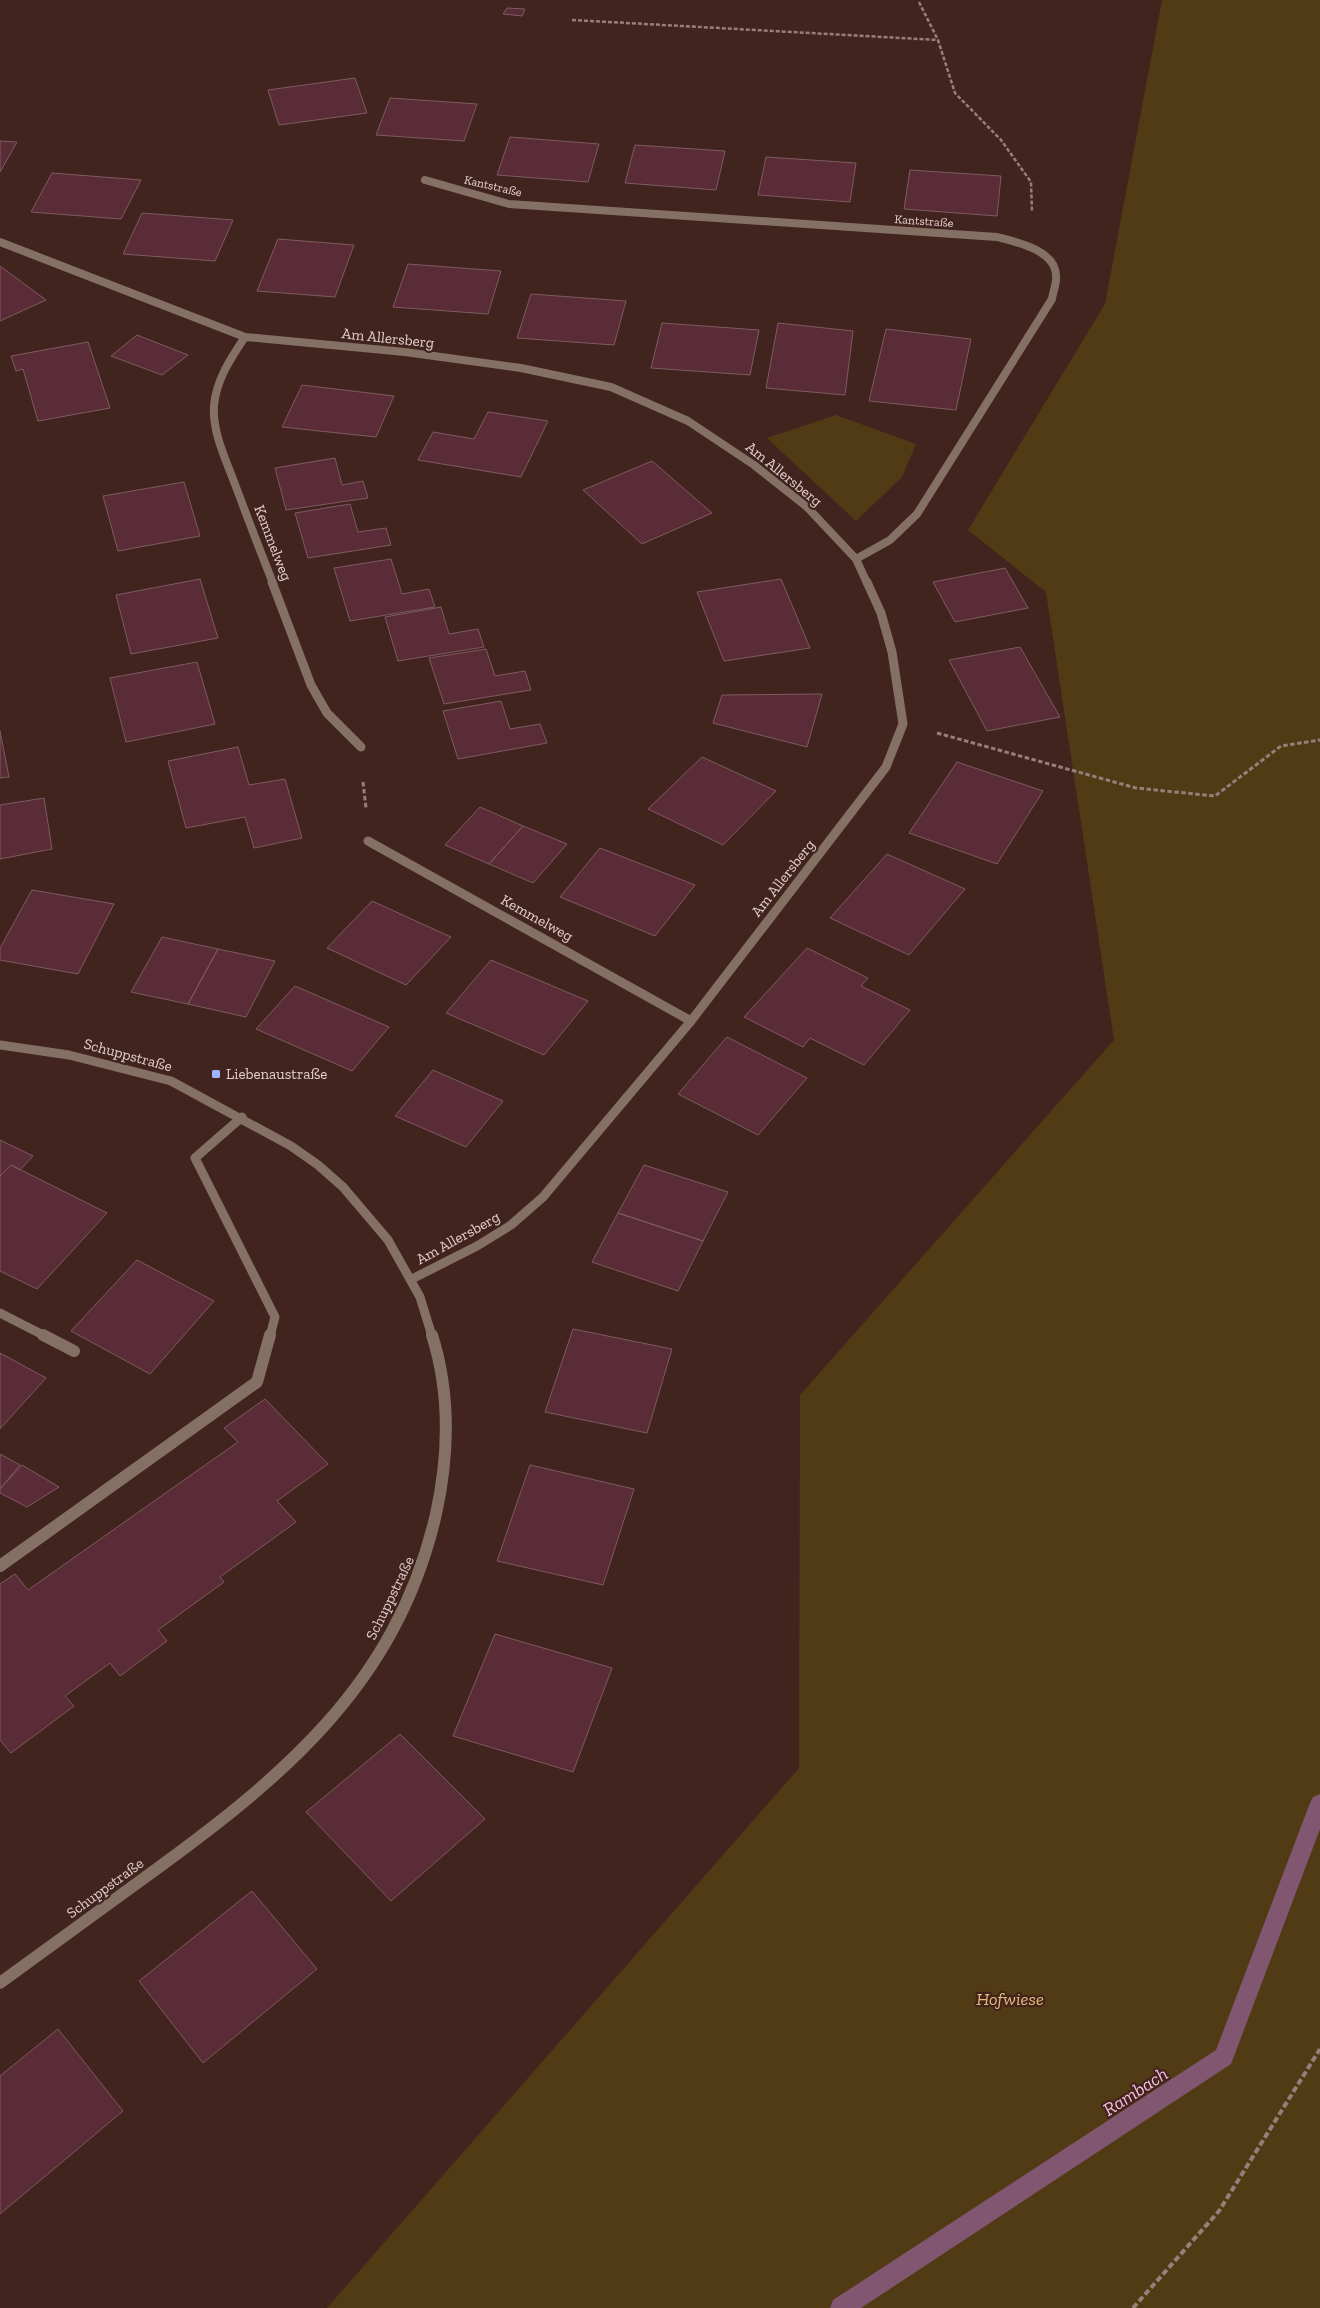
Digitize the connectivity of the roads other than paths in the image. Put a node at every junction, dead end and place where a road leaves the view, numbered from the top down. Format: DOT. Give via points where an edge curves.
graph roads {
  1 [pos="425,180"];
  2 [pos="0,242"];
  3 [pos="245,337"];
  4 [pos="856,559"];
  5 [pos="361,747"];
  6 [pos="368,841"];
  7 [pos="691,1021"];
  8 [pos="0,1045"];
  9 [pos="242,1117"];
  10 [pos="412,1279"];
  11 [pos="0,1313"];
  12 [pos="74,1351"];
  13 [pos="0,1566"];
  14 [pos="0,1983"];
  1 -- 4 [label="street, Kantstraße" via="509,204 997,237 1032,248 1049,260 1056,273 1052,299 917,514 890,540"];
  2 -- 3 [label="street, Am Allersberg"];
  3 -- 4 [label="street, Am Allersberg" via="405,352 521,368 610,387 688,420 754,465 807,507"];
  3 -- 5 [label="street, Kemmelweg" via="216,391 214,416 224,455 310,686 327,713"];
  4 -- 7 [label="street, Am Allersberg" via="881,613 892,652 903,724 886,767"];
  6 -- 7 [label="street, Kemmelweg"];
  7 -- 10 [label="street, Am Allersberg" via="543,1197 510,1225 477,1246"];
  8 -- 9 [label="street, Schuppstraße" via="66,1054 172,1082"];
  9 -- 10 [label="street, Schuppstraße" via="290,1145 342,1186 382,1231"];
  9 -- 13 [label="street" via="195,1158 275,1317 257,1382"];
  10 -- 14 [label="street, Schuppstraße" via="432,1329 444,1380 448,1438 442,1498 426,1558 403,1612 371,1669 330,1722 285,1769 234,1813"];
  11 -- 12 [label="street"];
}
